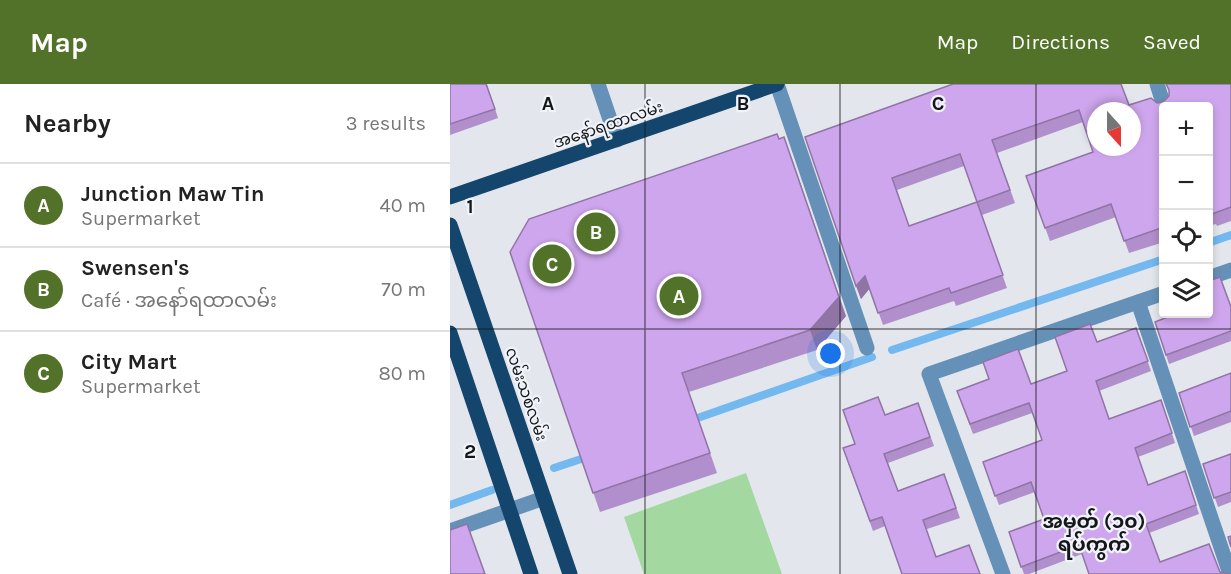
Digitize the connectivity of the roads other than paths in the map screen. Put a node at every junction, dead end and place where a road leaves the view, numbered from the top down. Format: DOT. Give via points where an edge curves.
graph roads {
  1 [pos="598,84"];
  2 [pos="777,84"];
  3 [pos="1157,84"];
  4 [pos="1163,102"];
  5 [pos="617,140"];
  6 [pos="450,197"];
  7 [pos="450,225"];
  8 [pos="1231,270"];
  9 [pos="1213,277"];
  10 [pos="1159,295"];
  11 [pos="1138,302"];
  12 [pos="450,333"];
  13 [pos="867,348"];
  14 [pos="544,498"];
  15 [pos="510,510"];
  16 [pos="450,531"];
  17 [pos="531,574"];
  18 [pos="570,574"];
  19 [pos="1003,574"];
  20 [pos="1230,574"];
  1 -- 5 [label="street"];
  2 -- 5 [label="main road, အနော်ရထာလမ်း"];
  2 -- 13 [label="street"];
  3 -- 4 [label="street"];
  5 -- 6 [label="main road, အနော်ရထာလမ်း"];
  7 -- 14 [label="main road, လမ်းသစ်လမ်း"];
  8 -- 9 [label="street"];
  10 -- 11 [label="street"];
  11 -- 19 [label="street" via="929,374"];
  11 -- 20 [label="street"];
  12 -- 15 [label="main road"];
  14 -- 15 [label="street"];
  14 -- 18 [label="main road, လမ်းသစ်လမ်း"];
  15 -- 16 [label="street"];
  15 -- 17 [label="main road"];
}
